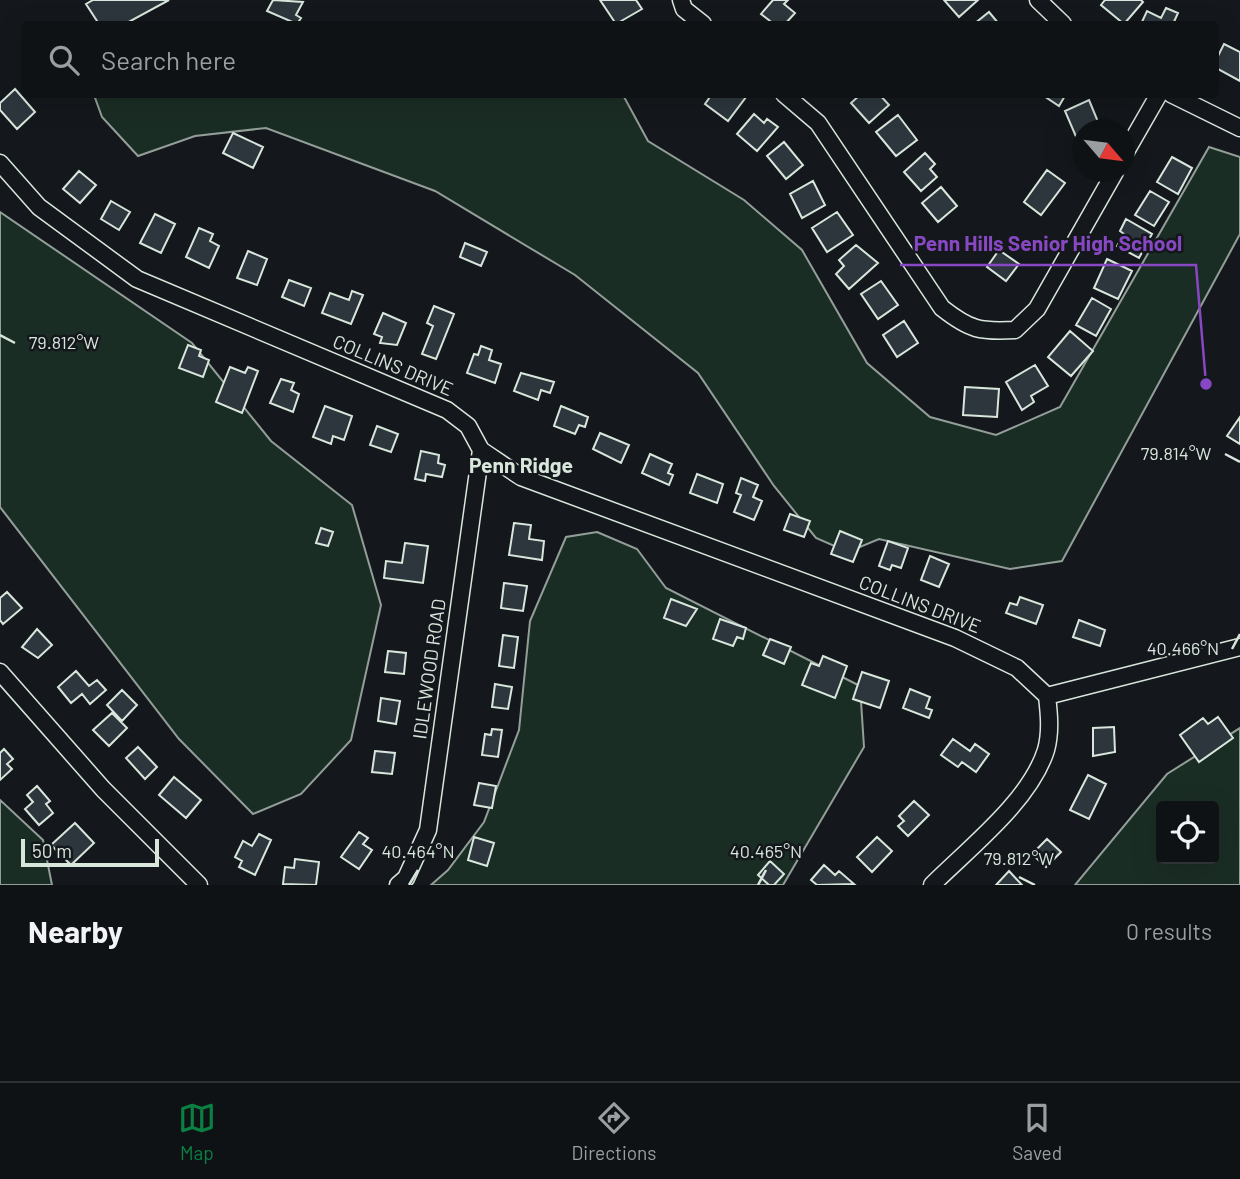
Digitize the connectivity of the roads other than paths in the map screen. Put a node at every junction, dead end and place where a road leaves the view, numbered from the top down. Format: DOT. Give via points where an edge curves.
graph roads {
  1 [pos="681,0"];
  2 [pos="1038,0"];
  3 [pos="699,21"];
  4 [pos="1060,21"];
  5 [pos="790,98"];
  6 [pos="1156,98"];
  7 [pos="1179,98"];
  8 [pos="1240,128"];
  9 [pos="1135,137"];
  10 [pos="0,163"];
  11 [pos="1109,182"];
  12 [pos="481,450"];
  13 [pos="1240,647"];
  14 [pos="0,672"];
  15 [pos="1047,696"];
  16 [pos="199,885"];
  17 [pos="398,885"];
  18 [pos="932,885"];
  1 -- 3 [label="street" via="684,9"];
  2 -- 4 [label="street"];
  5 -- 11 [label="street" via="818,123 942,308 965,326 986,332 1015,330 1037,309"];
  6 -- 9 [label="street"];
  7 -- 8 [label="street"];
  10 -- 12 [label="street, COLLINS DRIVE" via="39,206 137,279 447,410 468,426"];
  12 -- 15 [label="street, COLLINS DRIVE" via="521,477 955,638 1017,668"];
  12 -- 17 [label="street, IDLEWOOD ROAD" via="428,831 406,878"];
  13 -- 15 [label="street"];
  14 -- 16 [label="street" via="103,789"];
  15 -- 18 [label="street" via="1046,750 1021,796"];
}
